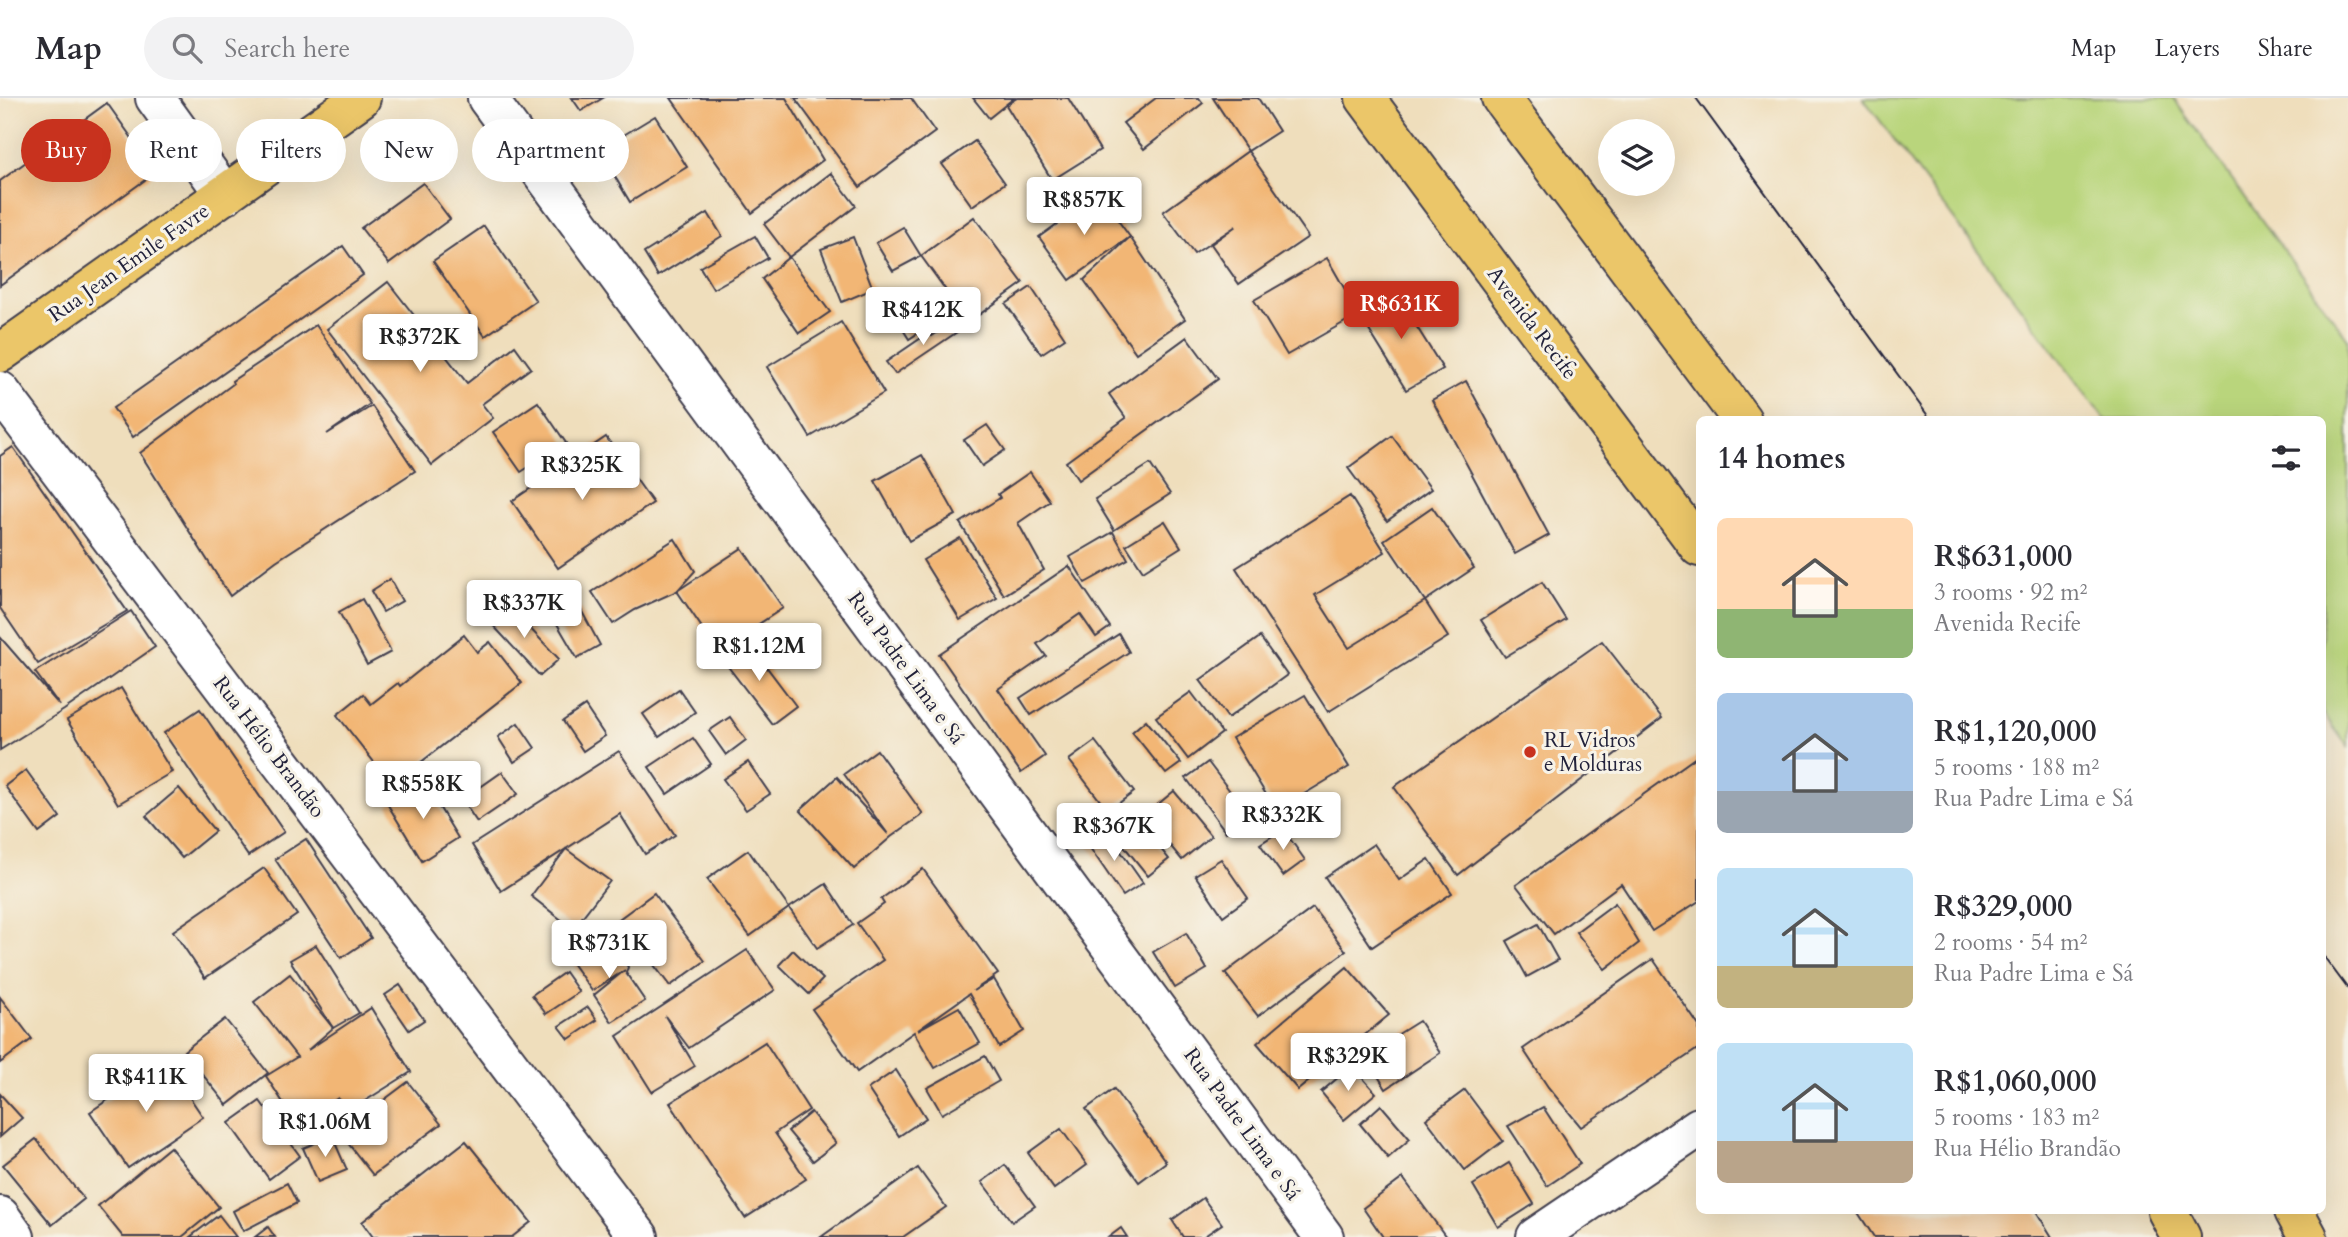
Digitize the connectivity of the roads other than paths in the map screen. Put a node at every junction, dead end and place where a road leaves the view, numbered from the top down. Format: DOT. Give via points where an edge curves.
graph roads {
  1 [pos="361,98"];
  2 [pos="487,98"];
  3 [pos="1365,98"];
  4 [pos="1501,98"];
  5 [pos="159,104"];
  6 [pos="225,195"];
  7 [pos="0,353"];
  8 [pos="0,391"];
  9 [pos="1739,416"];
  10 [pos="1696,543"];
  11 [pos="1696,1129"];
  12 [pos="2170,1214"];
  13 [pos="2296,1214"];
  14 [pos="0,1216"];
  15 [pos="15,1237"];
  16 [pos="639,1237"];
  17 [pos="1324,1237"];
  18 [pos="1536,1237"];
  19 [pos="2181,1237"];
  20 [pos="2308,1237"];
  1 -- 6 [label="main road, Rua Jean Emile Favre"];
  2 -- 17 [label="street, Rua Padre Lima e Sá"];
  3 -- 10 [label="main road, Avenida Recife"];
  4 -- 9 [label="main road"];
  5 -- 6 [label="street"];
  6 -- 7 [label="main road, Rua Jean Emile Favre"];
  8 -- 16 [label="street, Rua Hélio Brandão"];
  11 -- 18 [label="street"];
  12 -- 19 [label="main road"];
  13 -- 20 [label="main road"];
  14 -- 15 [label="street"];
}
